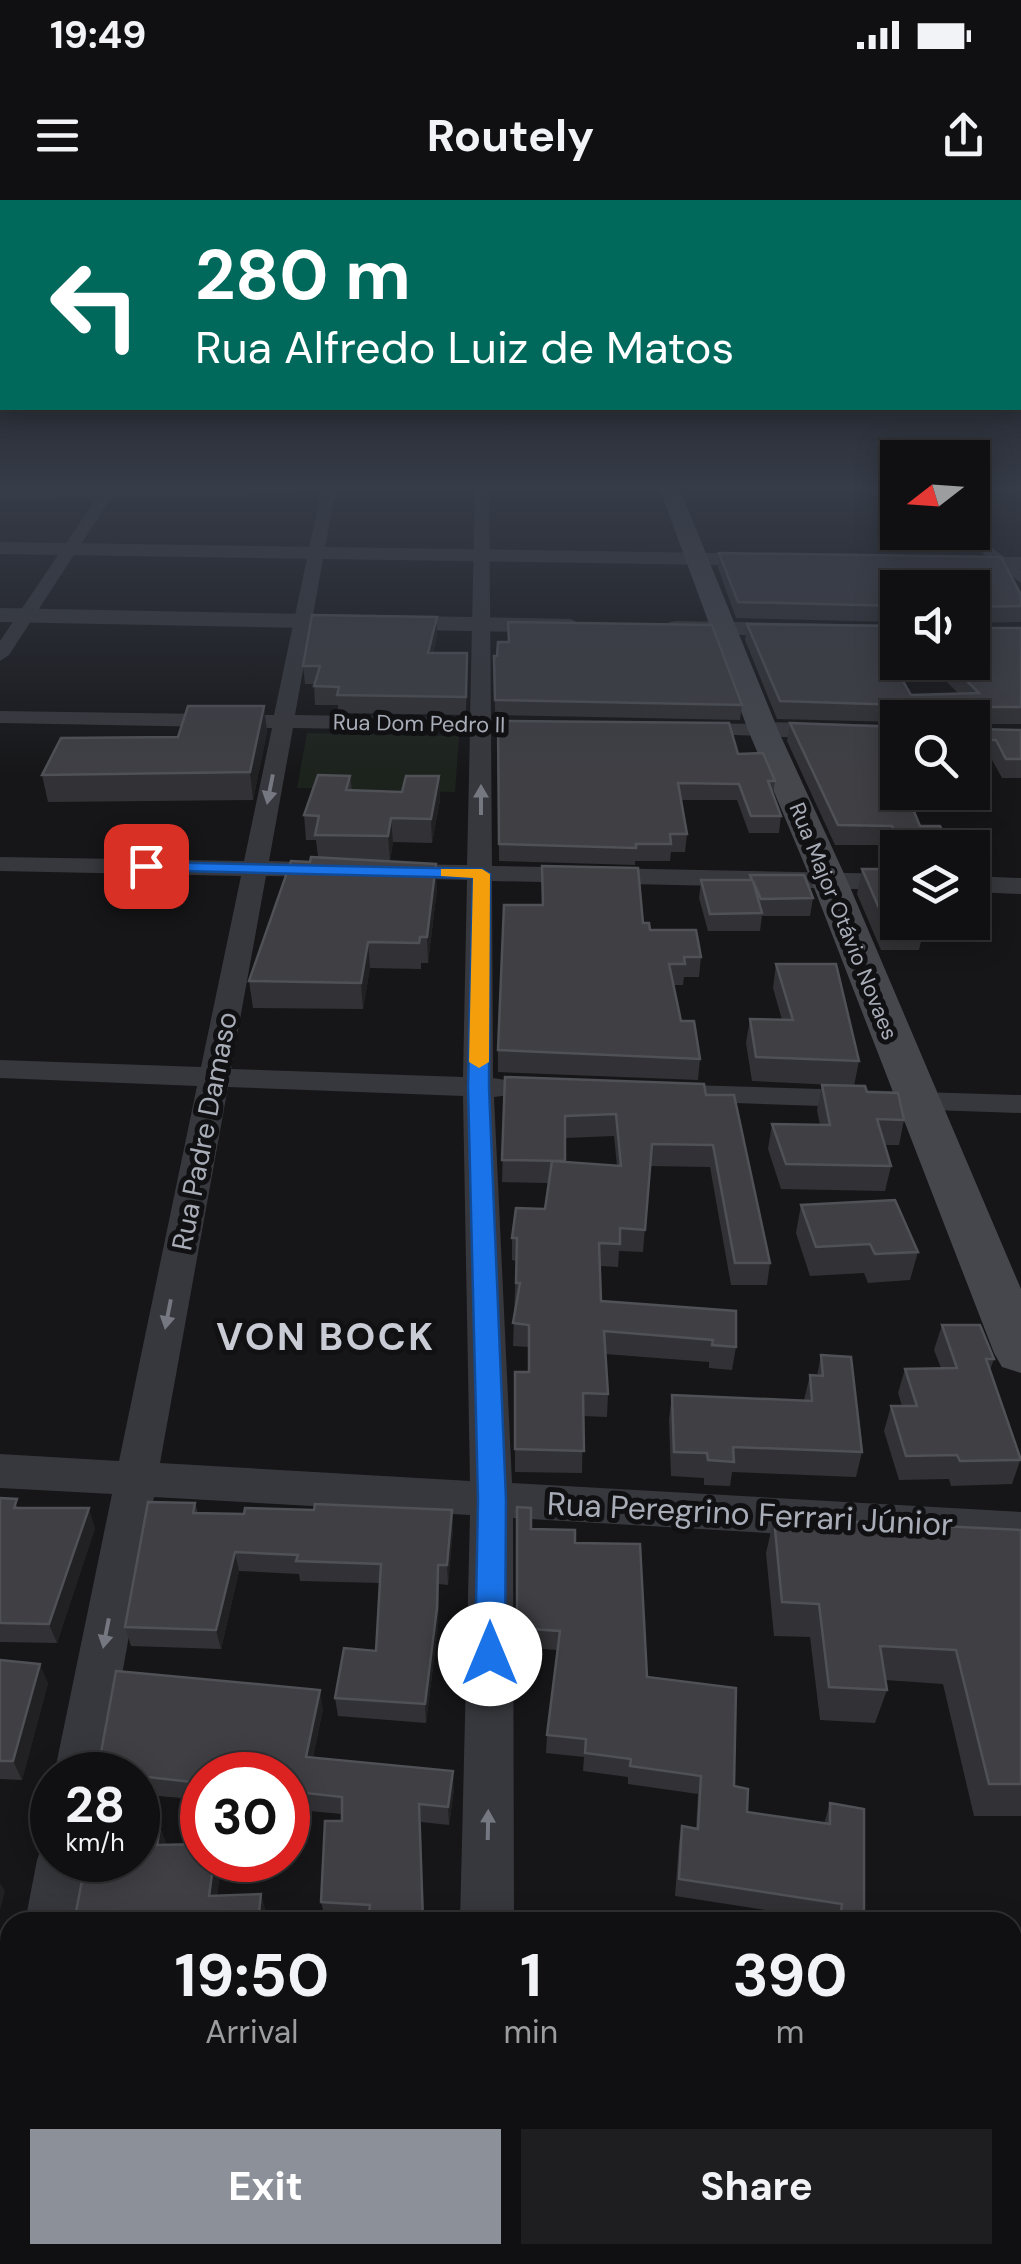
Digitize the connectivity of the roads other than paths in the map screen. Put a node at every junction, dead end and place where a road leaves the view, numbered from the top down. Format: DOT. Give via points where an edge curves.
graph roads {
  1 [pos="49,583"];
  2 [pos="310,583"];
  3 [pos="483,583"];
  4 [pos="708,583"];
  5 [pos="0,615"];
  6 [pos="26,616"];
  7 [pos="303,621"];
  8 [pos="484,624"];
  9 [pos="596,627"];
  10 [pos="652,628"];
  11 [pos="726,629"];
  12 [pos="880,632"];
  13 [pos="0,656"];
  14 [pos="0,717"];
  15 [pos="284,721"];
  16 [pos="482,724"];
  17 [pos="519,725"];
  18 [pos="669,728"];
  19 [pos="763,730"];
  20 [pos="880,733"];
  21 [pos="0,864"];
  22 [pos="255,868"];
  23 [pos="482,874"];
  24 [pos="829,880"];
  25 [pos="880,881"];
  26 [pos="990,885"];
  27 [pos="1021,886"];
  28 [pos="0,1069"];
  29 [pos="215,1075"];
  30 [pos="478,1087"];
  31 [pos="538,1089"];
  32 [pos="618,1092"];
  33 [pos="918,1102"];
  34 [pos="1021,1104"];
  35 [pos="1021,1354"];
  36 [pos="0,1471"];
  37 [pos="134,1480"];
  38 [pos="492,1500"];
  39 [pos="1021,1530"];
  40 [pos="83,1752"];
  41 [pos="60,1882"];
  42 [pos="54,1912"];
  43 [pos="487,1912"];
  1 -- 6 [label="street"];
  2 -- 7 [label="street, Rua Padre Damaso"];
  3 -- 8 [label="street"];
  4 -- 11 [label="main road, Rua Major Otávio Novaes"];
  5 -- 6 [label="street"];
  6 -- 7 [label="street"];
  6 -- 13 [label="street"];
  7 -- 8 [label="street"];
  7 -- 15 [label="street, Rua Padre Damaso"];
  8 -- 9 [label="street"];
  8 -- 16 [label="street"];
  10 -- 11 [label="street"];
  11 -- 12 [label="street"];
  11 -- 19 [label="main road, Rua Major Otávio Novaes"];
  14 -- 15 [label="street, Rua Dom Pedro II"];
  15 -- 16 [label="street, Rua Dom Pedro II"];
  15 -- 22 [label="street, Rua Padre Damaso, one-way"];
  16 -- 17 [label="street, Rua Dom Pedro II"];
  23 -- 16 [label="street, one-way"];
  18 -- 19 [label="street"];
  19 -- 20 [label="street"];
  19 -- 24 [label="main road, Rua Major Otávio Novaes"];
  21 -- 22 [label="street"];
  22 -- 23 [label="street"];
  22 -- 29 [label="street, Rua Padre Damaso"];
  23 -- 24 [label="street"];
  23 -- 30 [label="street"];
  24 -- 25 [label="street"];
  24 -- 33 [label="main road, Rua Major Otávio Novaes"];
  26 -- 27 [label="street"];
  28 -- 29 [label="street"];
  29 -- 30 [label="street"];
  29 -- 37 [label="street, Rua Padre Damaso, one-way"];
  30 -- 31 [label="street"];
  30 -- 38 [label="street"];
  32 -- 33 [label="street"];
  33 -- 34 [label="street"];
  33 -- 35 [label="main road, Rua Major Otávio Novaes"];
  36 -- 37 [label="street, Rua Peregrino Ferrari Júnior"];
  37 -- 38 [label="street, Rua Peregrino Ferrari Júnior"];
  37 -- 40 [label="street, Rua Padre Damaso, one-way"];
  38 -- 39 [label="street, Rua Peregrino Ferrari Júnior"];
  43 -- 38 [label="street, one-way"];
  41 -- 42 [label="street"];
}
